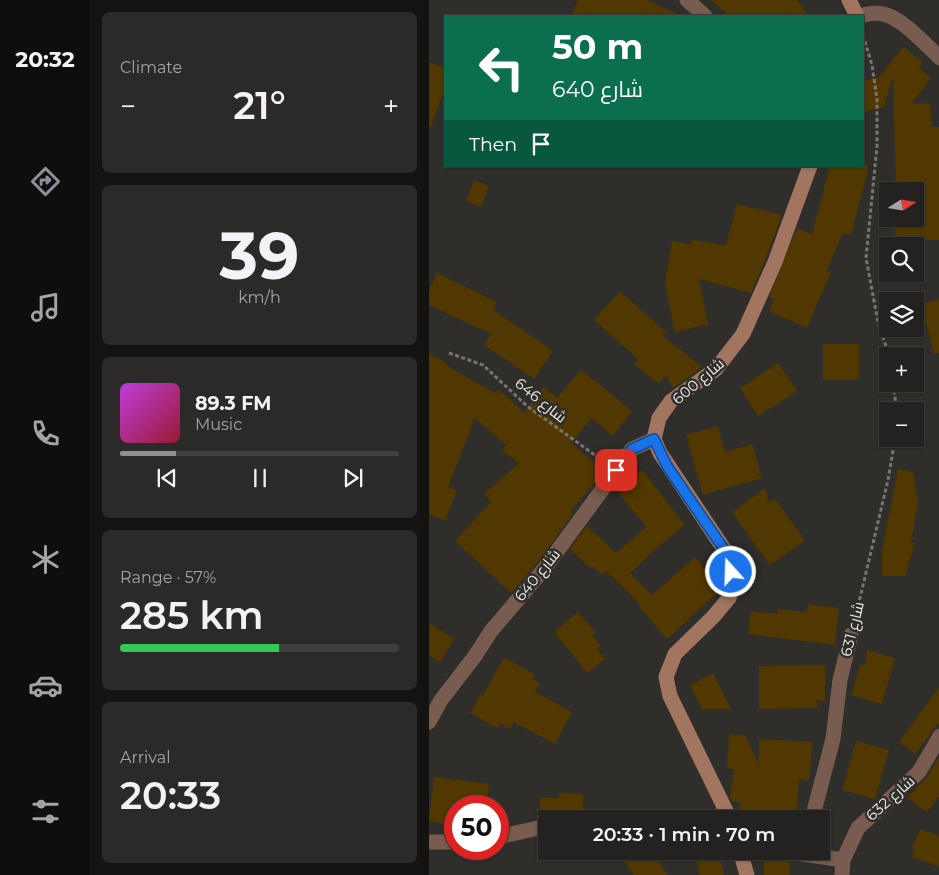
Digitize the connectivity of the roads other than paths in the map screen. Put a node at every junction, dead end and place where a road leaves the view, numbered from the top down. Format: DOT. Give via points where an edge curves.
graph roads {
  1 [pos="687,0"];
  2 [pos="849,0"];
  3 [pos="704,15"];
  4 [pos="857,15"];
  5 [pos="863,15"];
  6 [pos="939,58"];
  7 [pos="809,167"];
  8 [pos="654,439"];
  9 [pos="851,635"];
  10 [pos="429,722"];
  11 [pos="939,736"];
  12 [pos="725,810"];
  13 [pos="814,810"];
  14 [pos="538,828"];
  15 [pos="509,835"];
  16 [pos="429,842"];
  17 [pos="444,842"];
  18 [pos="743,860"];
  19 [pos="819,860"];
  20 [pos="842,868"];
  21 [pos="747,875"];
  1 -- 3 [label="street"];
  2 -- 4 [label="main road"];
  5 -- 6 [label="street" via="885,14"];
  7 -- 8 [label="main road, شارع 600" via="775,262 743,334 716,369 671,401 659,418"];
  8 -- 10 [label="street, شارع 640" via="632,449 544,569 491,631"];
  8 -- 12 [label="main road" via="667,466 730,558 733,585 729,598 675,654 666,677 670,696"];
  9 -- 13 [label="street, شارع 631" via="840,680 833,738"];
  11 -- 20 [label="street, شارع 632" via="919,772 858,828"];
  14 -- 15 [label="street"];
  16 -- 17 [label="street"];
  18 -- 21 [label="main road"];
  19 -- 20 [label="street"];
}
